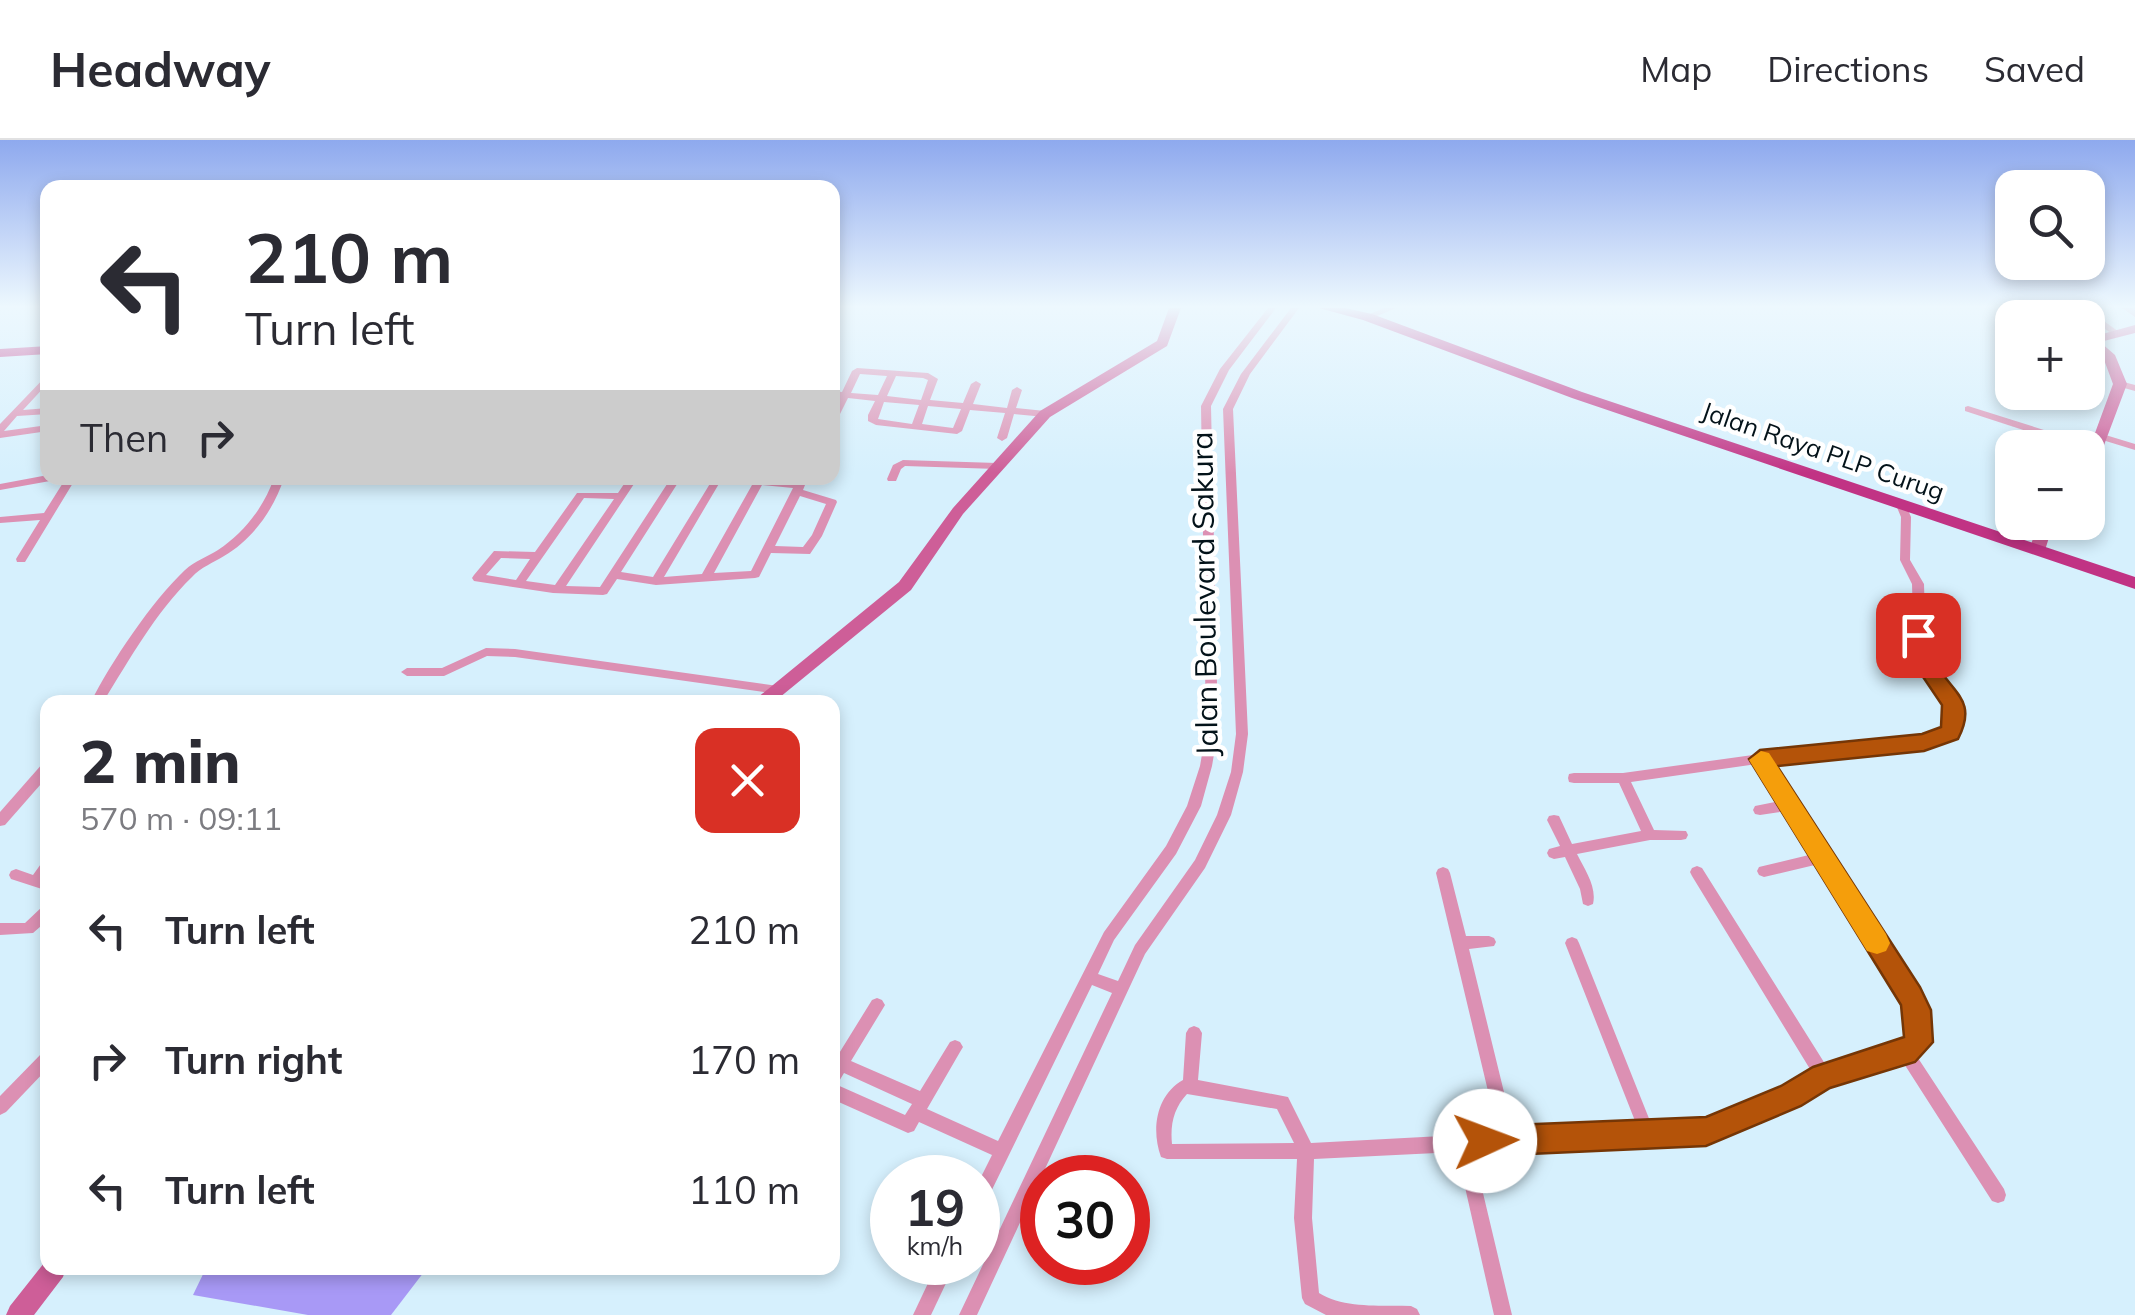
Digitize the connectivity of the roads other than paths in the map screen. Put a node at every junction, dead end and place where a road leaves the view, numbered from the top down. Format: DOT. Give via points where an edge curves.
graph roads {
  1 [pos="1130,363"];
  2 [pos="1230,363"];
  3 [pos="1254,363"];
  4 [pos="1488,363"];
  5 [pos="2112,363"];
  6 [pos="892,372"];
  7 [pos="976,384"];
  8 [pos="2120,384"];
  9 [pos="40,385"];
  10 [pos="2135,388"];
  11 [pos="1017,390"];
  12 [pos="840,395"];
  13 [pos="845,395"];
  14 [pos="883,398"];
  15 [pos="925,402"];
  16 [pos="840,405"];
  17 [pos="968,407"];
  18 [pos="1968,409"];
  19 [pos="1010,410"];
  20 [pos="40,412"];
  21 [pos="13,414"];
  22 [pos="1045,414"];
  23 [pos="916,427"];
  24 [pos="40,429"];
  25 [pos="2050,430"];
  26 [pos="2102,430"];
  27 [pos="0,433"];
  28 [pos="1002,438"];
  29 [pos="2105,443"];
  30 [pos="2135,447"];
  31 [pos="997,466"];
  32 [pos="892,479"];
  33 [pos="40,480"];
  34 [pos="66,485"];
  35 [pos="277,485"];
  36 [pos="628,485"];
  37 [pos="672,485"];
  38 [pos="714,485"];
  39 [pos="757,485"];
  40 [pos="784,485"];
  41 [pos="0,487"];
  42 [pos="799,488"];
  43 [pos="621,496"];
  44 [pos="1901,504"];
  45 [pos="1206,514"];
  46 [pos="1232,515"];
  47 [pos="46,516"];
  48 [pos="0,520"];
  49 [pos="2041,540"];
  50 [pos="768,549"];
  51 [pos="2037,550"];
  52 [pos="538,556"];
  53 [pos="22,559"];
  54 [pos="616,575"];
  55 [pos="706,577"];
  56 [pos="656,581"];
  57 [pos="2135,582"];
  58 [pos="518,585"];
  59 [pos="558,589"];
  60 [pos="406,672"];
  61 [pos="778,690"];
  62 [pos="101,695"];
  63 [pos="772,695"];
  64 [pos="1760,759"];
  65 [pos="40,775"];
  66 [pos="1574,778"];
  67 [pos="1622,778"];
  68 [pos="1790,805"];
  69 [pos="1760,810"];
  70 [pos="0,820"];
  71 [pos="1554,820"];
  72 [pos="1650,835"];
  73 [pos="1681,835"];
  74 [pos="1562,852"];
  75 [pos="1823,858"];
  76 [pos="1764,871"];
  77 [pos="1697,872"];
  78 [pos="1443,873"];
  79 [pos="16,874"];
  80 [pos="40,883"];
  81 [pos="1588,900"];
  82 [pos="40,918"];
  83 [pos="0,929"];
  84 [pos="1489,942"];
  85 [pos="1572,943"];
  86 [pos="1458,944"];
  87 [pos="1088,977"];
  88 [pos="1122,989"];
  89 [pos="878,1005"];
  90 [pos="1194,1033"];
  91 [pos="955,1047"];
  92 [pos="1906,1053"];
  93 [pos="840,1060"];
  94 [pos="40,1066"];
  95 [pos="840,1069"];
  96 [pos="1823,1076"];
  97 [pos="1190,1086"];
  98 [pos="840,1094"];
  99 [pos="921,1107"];
  100 [pos="1,1109"];
  101 [pos="1648,1135"];
  102 [pos="1508,1140"];
  103 [pos="1463,1142"];
  104 [pos="1002,1151"];
  105 [pos="1306,1152"];
  106 [pos="1000,1155"];
  107 [pos="1998,1195"];
  108 [pos="49,1275"];
  109 [pos="936,1285"];
  110 [pos="19,1315"];
  111 [pos="922,1315"];
  112 [pos="968,1315"];
  113 [pos="1411,1315"];
  114 [pos="1504,1315"];
  1 -- 22 [label="main road"];
  2 -- 45 [label="street, Jalan Boulevard Sakura" via="1206,406"];
  3 -- 46 [label="street, Jalan Boulevard Sakura" via="1228,408"];
  4 -- 44 [label="main road, Jalan Raya PLP Curug"];
  5 -- 8 [label="main road"];
  6 -- 13 [label="street" via="857,371"];
  6 -- 14 [label="street"];
  6 -- 15 [label="street" via="932,379"];
  7 -- 17 [label="street"];
  8 -- 10 [label="street"];
  8 -- 26 [label="main road"];
  9 -- 21 [label="street"];
  11 -- 19 [label="street"];
  12 -- 13 [label="street"];
  13 -- 14 [label="street"];
  13 -- 16 [label="street"];
  14 -- 15 [label="street"];
  14 -- 23 [label="street" via="874,421"];
  15 -- 17 [label="street"];
  15 -- 23 [label="street"];
  17 -- 19 [label="street"];
  17 -- 23 [label="street" via="957,432"];
  18 -- 25 [label="street"];
  19 -- 22 [label="street"];
  19 -- 28 [label="street"];
  20 -- 21 [label="street"];
  21 -- 27 [label="street"];
  22 -- 31 [label="main road"];
  24 -- 27 [label="street"];
  29 -- 30 [label="street"];
  31 -- 32 [label="street" via="903,463"];
  31 -- 61 [label="main road" via="905,586"];
  33 -- 41 [label="street"];
  34 -- 47 [label="street"];
  35 -- 62 [label="street" via="254,523 182,580"];
  36 -- 43 [label="street"];
  37 -- 54 [label="street"];
  38 -- 56 [label="street"];
  39 -- 55 [label="street"];
  40 -- 42 [label="street"];
  42 -- 50 [label="street"];
  42 -- 50 [label="street" via="831,500 817,536 806,550"];
  43 -- 52 [label="street" via="581,495"];
  43 -- 59 [label="street"];
  44 -- 51 [label="main road, Jalan Raya PLP Curug"];
  44 -- 64 [label="street" via="1905,560 1918,584 1920,652 1953,703 1950,732 1924,742"];
  45 -- 46 [label="street"];
  45 -- 87 [label="street, Jalan Boulevard Sakura" via="1212,731 1206,766 1171,850"];
  46 -- 88 [label="street, Jalan Boulevard Sakura" via="1242,734 1236,772 1200,864 1164,911"];
  47 -- 48 [label="street"];
  47 -- 53 [label="street"];
  49 -- 51 [label="main road"];
  50 -- 55 [label="street" via="755,574"];
  51 -- 57 [label="main road, Jalan Raya PLP Curug"];
  52 -- 58 [label="street"];
  52 -- 58 [label="street" via="498,554 478,578"];
  54 -- 56 [label="street"];
  54 -- 59 [label="street" via="603,591"];
  55 -- 56 [label="street"];
  58 -- 59 [label="street"];
  60 -- 61 [label="street" via="444,672 486,652 515,653"];
  61 -- 63 [label="main road"];
  64 -- 67 [label="street"];
  64 -- 68 [label="street"];
  65 -- 70 [label="street"];
  66 -- 67 [label="street"];
  67 -- 72 [label="street"];
  68 -- 69 [label="street"];
  68 -- 75 [label="street"];
  71 -- 74 [label="street"];
  72 -- 73 [label="street"];
  72 -- 74 [label="street"];
  74 -- 81 [label="street"];
  75 -- 76 [label="street"];
  75 -- 92 [label="street" via="1918,1010 1918,1042"];
  77 -- 96 [label="street"];
  78 -- 86 [label="street"];
  79 -- 80 [label="street"];
  82 -- 83 [label="street" via="28,929"];
  84 -- 86 [label="street"];
  85 -- 101 [label="street"];
  86 -- 102 [label="street"];
  87 -- 88 [label="street"];
  87 -- 104 [label="street, Jalan Boulevard Sakura"];
  88 -- 112 [label="street, Jalan Boulevard Sakura"];
  89 -- 93 [label="street"];
  90 -- 97 [label="street"];
  91 -- 99 [label="street"];
  92 -- 96 [label="street"];
  92 -- 107 [label="street"];
  94 -- 100 [label="street"];
  95 -- 99 [label="street"];
  96 -- 101 [label="street" via="1706,1131"];
  97 -- 105 [label="street" via="1282,1102"];
  97 -- 105 [label="street" via="1171,1099 1162,1138 1166,1151"];
  98 -- 99 [label="street" via="904,1124"];
  99 -- 104 [label="street"];
  101 -- 102 [label="street"];
  102 -- 103 [label="street"];
  103 -- 105 [label="street"];
  103 -- 114 [label="street"];
  104 -- 106 [label="street, Jalan Boulevard Sakura"];
  105 -- 113 [label="street" via="1303,1218 1312,1298 1332,1312"];
  108 -- 110 [label="main road"];
  109 -- 111 [label="street"];
}
